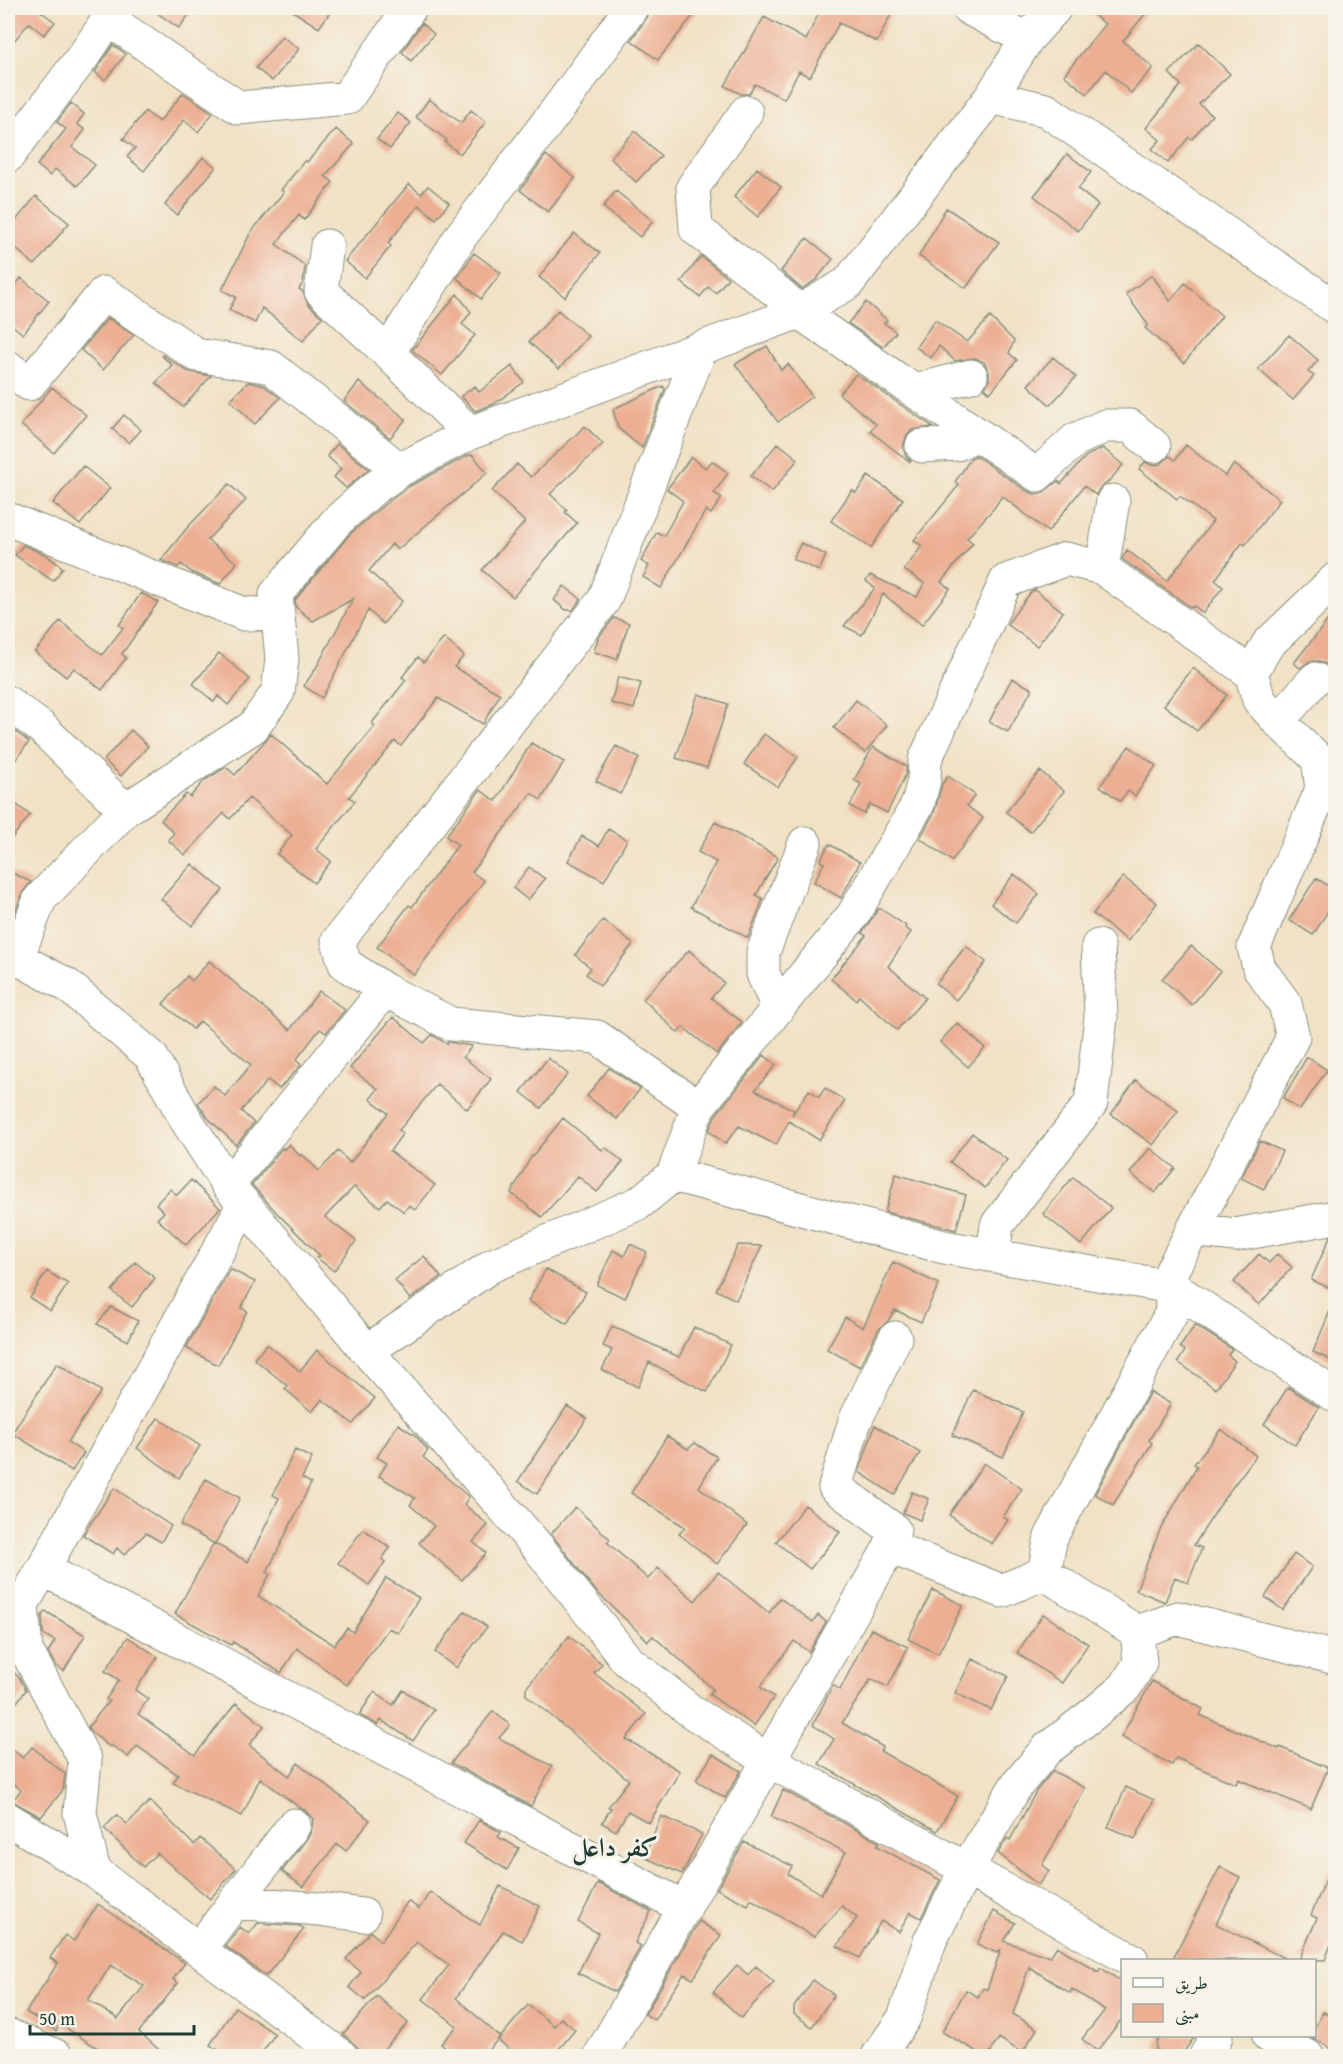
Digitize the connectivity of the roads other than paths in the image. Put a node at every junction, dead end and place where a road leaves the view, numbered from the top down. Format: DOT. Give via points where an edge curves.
graph roads {
  1 [pos="410,8"];
  2 [pos="631,8"];
  3 [pos="968,8"];
  4 [pos="1055,8"];
  5 [pos="112,13"];
  6 [pos="1027,39"];
  7 [pos="990,97"];
  8 [pos="746,112"];
  9 [pos="8,156"];
  10 [pos="327,246"];
  11 [pos="1335,308"];
  12 [pos="799,312"];
  13 [pos="700,350"];
  14 [pos="388,353"];
  15 [pos="8,367"];
  16 [pos="972,376"];
  17 [pos="914,391"];
  18 [pos="470,433"];
  19 [pos="977,434"];
  20 [pos="922,446"];
  21 [pos="1154,446"];
  22 [pos="400,470"];
  23 [pos="1113,501"];
  24 [pos="8,519"];
  25 [pos="1102,568"];
  26 [pos="1335,579"];
  27 [pos="277,613"];
  28 [pos="1251,673"];
  29 [pos="1314,679"];
  30 [pos="8,703"];
  31 [pos="1278,721"];
  32 [pos="1327,761"];
  33 [pos="125,810"];
  34 [pos="805,843"];
  35 [pos="1098,946"];
  36 [pos="12,958"];
  37 [pos="385,990"];
  38 [pos="778,1007"];
  39 [pos="698,1107"];
  40 [pos="673,1175"];
  41 [pos="236,1194"];
  42 [pos="1335,1216"];
  43 [pos="1192,1230"];
  44 [pos="993,1255"];
  45 [pos="1172,1287"];
  46 [pos="895,1338"];
  47 [pos="367,1352"];
  48 [pos="1335,1396"];
  49 [pos="890,1547"];
  50 [pos="43,1569"];
  51 [pos="1044,1573"];
  52 [pos="15,1614"];
  53 [pos="1137,1632"];
  54 [pos="1335,1658"];
  55 [pos="770,1761"];
  56 [pos="8,1819"];
  57 [pos="294,1826"];
  58 [pos="966,1870"];
  59 [pos="94,1871"];
  60 [pos="235,1902"];
  61 [pos="686,1908"];
  62 [pos="363,1915"];
  63 [pos="199,1949"];
  64 [pos="1130,1959"];
  65 [pos="8,2035"];
  66 [pos="1216,2037"];
  67 [pos="1271,2037"];
  68 [pos="56,2056"];
  69 [pos="341,2056"];
  70 [pos="600,2056"];
  71 [pos="878,2056"];
  72 [pos="1206,2056"];
  73 [pos="1307,2056"];
  1 -- 5 [label="street" via="347,98 239,108"];
  2 -- 14 [label="street" via="461,236"];
  3 -- 6 [label="street"];
  4 -- 6 [label="street"];
  5 -- 9 [label="street"];
  6 -- 7 [label="street"];
  7 -- 11 [label="street" via="1046,110"];
  7 -- 12 [label="street" via="848,283"];
  8 -- 12 [label="street" via="693,188 696,229"];
  10 -- 14 [label="street" via="321,291"];
  12 -- 13 [label="street"];
  12 -- 17 [label="street"];
  13 -- 18 [label="street"];
  13 -- 37 [label="street" via="604,600 338,941 345,964"];
  14 -- 18 [label="street"];
  15 -- 22 [label="street" via="29,384 104,293 197,355 271,367"];
  16 -- 17 [label="street"];
  17 -- 19 [label="street"];
  18 -- 22 [label="street"];
  19 -- 20 [label="street" via="957,444"];
  19 -- 21 [label="street" via="1037,475 1075,440 1105,426 1130,426"];
  22 -- 27 [label="street" via="337,521 276,594"];
  23 -- 25 [label="street"];
  24 -- 27 [label="street" via="244,614"];
  25 -- 28 [label="street"];
  25 -- 38 [label="street" via="1066,559 1006,581 925,760 918,804 853,915"];
  26 -- 28 [label="street" via="1268,644"];
  27 -- 33 [label="street" via="282,658 278,692 253,727"];
  28 -- 31 [label="street" via="1259,700"];
  29 -- 31 [label="street"];
  30 -- 33 [label="street" via="42,728"];
  31 -- 32 [label="street"];
  32 -- 43 [label="street" via="1322,789 1254,947 1259,968 1285,1004 1293,1037"];
  33 -- 36 [label="street" via="40,899"];
  34 -- 38 [label="street" via="763,952 764,974"];
  35 -- 44 [label="street" via="1101,1017 1091,1103 997,1225"];
  36 -- 41 [label="street" via="67,984 151,1056 184,1118"];
  37 -- 39 [label="street" via="451,1024 597,1037"];
  37 -- 41 [label="street"];
  38 -- 39 [label="street"];
  39 -- 40 [label="street"];
  40 -- 44 [label="street" via="944,1247"];
  40 -- 47 [label="street" via="639,1203 491,1266"];
  41 -- 47 [label="street"];
  41 -- 50 [label="street"];
  42 -- 43 [label="street" via="1235,1235"];
  43 -- 45 [label="street" via="1171,1272"];
  44 -- 45 [label="street"];
  45 -- 48 [label="street"];
  45 -- 51 [label="street" via="1172,1312 1051,1537"];
  46 -- 49 [label="street" via="855,1421 835,1487 894,1530"];
  47 -- 55 [label="street" via="537,1546 627,1660 692,1712"];
  49 -- 51 [label="street" via="1002,1591"];
  49 -- 55 [label="street"];
  50 -- 52 [label="street"];
  50 -- 61 [label="street"];
  51 -- 53 [label="street"];
  52 -- 59 [label="street" via="26,1650 85,1760 80,1813"];
  53 -- 54 [label="street" via="1178,1618"];
  53 -- 58 [label="street" via="1140,1663 1125,1687 1046,1750 1016,1786"];
  55 -- 58 [label="street"];
  55 -- 61 [label="street"];
  56 -- 59 [label="street"];
  57 -- 60 [label="street"];
  58 -- 64 [label="street"];
  58 -- 71 [label="street" via="930,1941 904,2018"];
  59 -- 63 [label="street"];
  60 -- 62 [label="street"];
  60 -- 63 [label="street"];
  61 -- 70 [label="street"];
  63 -- 69 [label="street"];
  65 -- 68 [label="street"];
  66 -- 72 [label="street"];
  67 -- 73 [label="street"];
}
